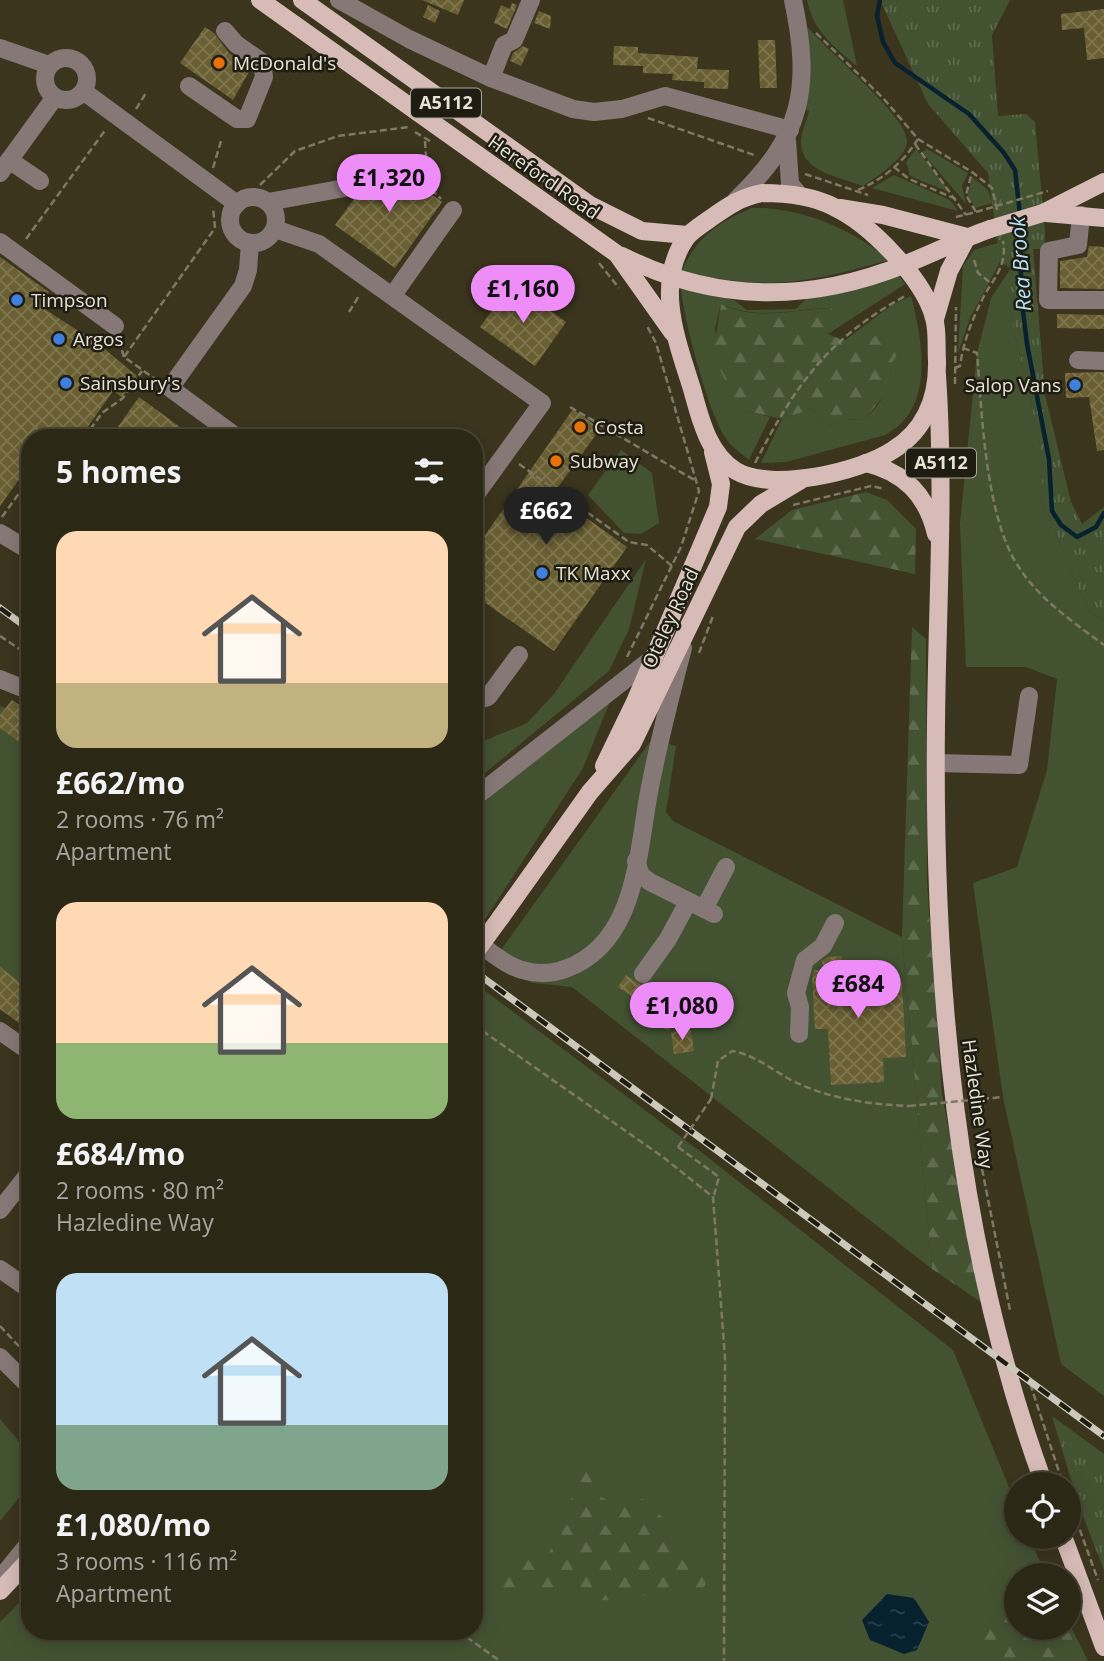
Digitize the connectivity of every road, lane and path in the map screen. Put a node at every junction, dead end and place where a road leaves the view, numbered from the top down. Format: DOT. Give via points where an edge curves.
graph roads {
  1 [pos="260,0"];
  2 [pos="302,0"];
  3 [pos="340,0"];
  4 [pos="531,0"];
  5 [pos="793,0"];
  6 [pos="813,30"];
  7 [pos="225,31"];
  8 [pos="0,48"];
  9 [pos="49,65"];
  10 [pos="491,78"];
  11 [pos="189,86"];
  12 [pos="83,91"];
  13 [pos="146,93"];
  14 [pos="55,97"];
  15 [pos="124,115"];
  16 [pos="646,117"];
  17 [pos="789,135"];
  18 [pos="918,139"];
  19 [pos="221,141"];
  20 [pos="425,141"];
  21 [pos="435,144"];
  22 [pos="915,144"];
  23 [pos="760,156"];
  24 [pos="5,166"];
  25 [pos="894,167"];
  26 [pos="972,172"];
  27 [pos="40,181"];
  28 [pos="1104,182"];
  29 [pos="205,183"];
  30 [pos="350,187"];
  31 [pos="992,188"];
  32 [pos="856,191"];
  33 [pos="1048,191"];
  34 [pos="264,193"];
  35 [pos="800,196"];
  36 [pos="736,200"];
  37 [pos="957,200"];
  38 [pos="237,204"];
  39 [pos="836,207"];
  40 [pos="453,210"];
  41 [pos="1043,213"];
  42 [pos="966,215"];
  43 [pos="1081,215"];
  44 [pos="1104,218"];
  45 [pos="275,229"];
  46 [pos="687,235"];
  47 [pos="967,237"];
  48 [pos="0,242"];
  49 [pos="250,243"];
  50 [pos="15,253"];
  51 [pos="617,254"];
  52 [pos="590,256"];
  53 [pos="973,257"];
  54 [pos="903,265"];
  55 [pos="1002,270"];
  56 [pos="669,278"];
  57 [pos="370,279"];
  58 [pos="992,284"];
  59 [pos="911,293"];
  60 [pos="625,295"];
  61 [pos="393,296"];
  62 [pos="956,298"];
  63 [pos="1104,300"];
  64 [pos="349,312"];
  65 [pos="642,316"];
  66 [pos="935,319"];
  67 [pos="116,326"];
  68 [pos="677,338"];
  69 [pos="963,348"];
  70 [pos="1078,360"];
  71 [pos="1104,361"];
  72 [pos="955,368"];
  73 [pos="937,376"];
  74 [pos="955,393"];
  75 [pos="569,407"];
  76 [pos="90,429"];
  77 [pos="226,429"];
  78 [pos="712,449"];
  79 [pos="505,454"];
  80 [pos="755,462"];
  81 [pos="866,463"];
  82 [pos="908,465"];
  83 [pos="932,471"];
  84 [pos="803,479"];
  85 [pos="696,481"];
  86 [pos="483,485"];
  87 [pos="891,490"];
  88 [pos="21,491"];
  89 [pos="790,505"];
  90 [pos="0,520"];
  91 [pos="0,533"];
  92 [pos="21,546"];
  93 [pos="940,552"];
  94 [pos="672,566"];
  95 [pos="716,610"];
  96 [pos="691,621"];
  97 [pos="0,636"];
  98 [pos="1104,645"];
  99 [pos="21,650"];
  100 [pos="519,655"];
  101 [pos="654,657"];
  102 [pos="697,659"];
  103 [pos="625,661"];
  104 [pos="0,679"];
  105 [pos="21,687"];
  106 [pos="1029,696"];
  107 [pos="483,698"];
  108 [pos="936,763"];
  109 [pos="483,790"];
  110 [pos="590,792"];
  111 [pos="636,862"];
  112 [pos="726,867"];
  113 [pos="656,887"];
  114 [pos="626,902"];
  115 [pos="702,908"];
  116 [pos="835,923"];
  117 [pos="483,942"];
  118 [pos="483,946"];
  119 [pos="643,974"];
  120 [pos="0,1031"];
  121 [pos="483,1031"];
  122 [pos="799,1034"];
  123 [pos="21,1046"];
  124 [pos="1003,1097"];
  125 [pos="970,1098"];
  126 [pos="972,1111"];
  127 [pos="981,1164"];
  128 [pos="21,1183"];
  129 [pos="713,1197"];
  130 [pos="0,1210"];
  131 [pos="0,1269"];
  132 [pos="21,1284"];
  133 [pos="1011,1315"];
  134 [pos="0,1326"];
  135 [pos="21,1347"];
  136 [pos="0,1357"];
  137 [pos="1024,1364"];
  138 [pos="21,1378"];
  139 [pos="1040,1472"];
  140 [pos="1059,1472"];
  141 [pos="1081,1533"];
  142 [pos="1068,1549"];
  143 [pos="21,1553"];
  144 [pos="21,1569"];
  145 [pos="0,1579"];
  146 [pos="1100,1585"];
  147 [pos="0,1591"];
  148 [pos="471,1640"];
  149 [pos="1104,1647"];
  150 [pos="500,1661"];
  151 [pos="724,1661"];
  1 -- 51 [label="main road, Hereford Road / A5112"];
  2 -- 46 [label="main road, Hereford Road / A5112" via="590,205 642,231"];
  3 -- 10 [label="street" via="432,57"];
  4 -- 10 [label="street"];
  5 -- 17 [label="street" via="802,58"];
  6 -- 18 [label="path"];
  7 -- 11 [label="street" via="262,62 264,77 247,119 237,119"];
  8 -- 9 [label="street"];
  9 -- 12 [label="street" via="61,58 80,63 87,76"];
  9 -- 14 [label="street" via="46,86"];
  10 -- 17 [label="street" via="573,109 622,109 665,96"];
  12 -- 14 [label="street" via="70,100"];
  12 -- 15 [label="street"];
  13 -- 15 [label="path"];
  14 -- 24 [label="street"];
  15 -- 29 [label="street"];
  15 -- 50 [label="path"];
  16 -- 23 [label="path"];
  17 -- 35 [label="street" via="790,184"];
  17 -- 36 [label="street" via="759,178"];
  18 -- 22 [label="path"];
  18 -- 26 [label="path"];
  19 -- 29 [label="path"];
  20 -- 21 [label="path"];
  20 -- 34 [label="path" via="410,127 338,136 295,151"];
  20 -- 40 [label="path" via="427,172 423,181"];
  22 -- 25 [label="path"];
  22 -- 37 [label="path"];
  24 -- 27 [label="street"];
  25 -- 32 [label="path" via="878,182"];
  25 -- 37 [label="path" via="909,179"];
  26 -- 31 [label="path"];
  26 -- 33 [label="path, bridge" via="966,195 974,213"];
  28 -- 41 [label="main road"];
  29 -- 38 [label="street"];
  29 -- 76 [label="path" via="199,191 215,210 215,228 124,357 142,371 123,398 102,413"];
  30 -- 34 [label="street"];
  34 -- 38 [label="street"];
  34 -- 45 [label="street" via="276,214"];
  35 -- 36 [label="main road" via="762,192"];
  35 -- 39 [label="main road"];
  36 -- 46 [label="main road"];
  37 -- 42 [label="path"];
  38 -- 49 [label="street" via="230,224 237,237"];
  39 -- 47 [label="main road"];
  39 -- 54 [label="main road"];
  40 -- 61 [label="street"];
  41 -- 43 [label="main road"];
  41 -- 47 [label="main road, bridge"];
  43 -- 44 [label="main road"];
  43 -- 63 [label="street" via="1077,245 1049,251 1048,300"];
  45 -- 49 [label="street" via="265,240"];
  45 -- 57 [label="street" via="319,244"];
  46 -- 56 [label="main road"];
  47 -- 54 [label="main road"];
  47 -- 66 [label="main road" via="949,271"];
  48 -- 50 [label="street"];
  49 -- 77 [label="street" via="246,278 170,388"];
  50 -- 67 [label="street"];
  51 -- 56 [label="main road"];
  51 -- 68 [label="main road, Hereford Road / A5112"];
  52 -- 60 [label="path"];
  53 -- 58 [label="path" via="978,273"];
  54 -- 56 [label="main road" via="800,293 758,294"];
  54 -- 66 [label="main road" via="922,286"];
  55 -- 58 [label="path"];
  56 -- 68 [label="main road"];
  57 -- 61 [label="street"];
  57 -- 64 [label="path"];
  58 -- 69 [label="path" via="981,299"];
  59 -- 80 [label="path" via="844,335 814,366 781,413"];
  61 -- 79 [label="street" via="542,402"];
  62 -- 72 [label="path"];
  65 -- 85 [label="path" via="656,343"];
  66 -- 73 [label="main road"];
  68 -- 78 [label="main road, Oteley Road"];
  69 -- 72 [label="path" via="960,366"];
  69 -- 98 [label="path" via="977,353 986,454 999,519 1017,565 1050,604"];
  70 -- 71 [label="street"];
  72 -- 74 [label="path"];
  73 -- 81 [label="main road" via="932,404 921,423 904,443"];
  73 -- 93 [label="main road, Hazledine Way / A5112"];
  75 -- 85 [label="path"];
  78 -- 84 [label="main road" via="748,477"];
  78 -- 101 [label="main road, Oteley Road" via="721,484 718,508"];
  79 -- 86 [label="street"];
  79 -- 94 [label="path" via="629,542 648,545"];
  81 -- 84 [label="main road"];
  81 -- 93 [label="main road, Hazledine Way / A5112" via="890,468 917,491"];
  82 -- 83 [label="path" via="922,464"];
  84 -- 96 [label="main road, Oteley Road" via="761,504 737,527"];
  85 -- 94 [label="path" via="701,491"];
  87 -- 89 [label="path" via="871,486"];
  88 -- 90 [label="path"];
  91 -- 92 [label="street"];
  93 -- 108 [label="main road, Hazledine Way / A5112"];
  94 -- 103 [label="path"];
  95 -- 102 [label="path"];
  96 -- 110 [label="main road, Oteley Road" via="632,744"];
  96 -- 111 [label="street" via="660,737"];
  97 -- 99 [label="path"];
  100 -- 107 [label="street"];
  101 -- 109 [label="street"];
  101 -- 110 [label="main road, Oteley Road"];
  104 -- 105 [label="street"];
  106 -- 108 [label="street" via="1019,765"];
  108 -- 139 [label="main road, Hazledine Way / A5112" via="939,918 951,1094 1000,1343"];
  110 -- 117 [label="main road, Oteley Road, bridge"];
  111 -- 113 [label="street" via="641,875"];
  111 -- 114 [label="street"];
  112 -- 115 [label="street"];
  113 -- 114 [label="street" via="639,890"];
  113 -- 115 [label="street"];
  114 -- 118 [label="street" via="604,946 557,972 513,967"];
  115 -- 119 [label="street"];
  116 -- 122 [label="street" via="823,946 805,960 796,993"];
  120 -- 123 [label="street"];
  121 -- 129 [label="path"];
  124 -- 129 [label="path, bridge" via="909,1106 870,1104 821,1094 760,1060 732,1051 718,1061 711,1099 678,1147 719,1177"];
  125 -- 126 [label="path"];
  127 -- 133 [label="path"];
  128 -- 130 [label="street"];
  129 -- 151 [label="path" via="726,1358"];
  131 -- 132 [label="street"];
  134 -- 135 [label="path"];
  136 -- 138 [label="street"];
  137 -- 140 [label="path"];
  141 -- 146 [label="path"];
  142 -- 149 [label="main road"];
  143 -- 145 [label="street"];
  144 -- 147 [label="main road"];
  148 -- 150 [label="path"];
}
